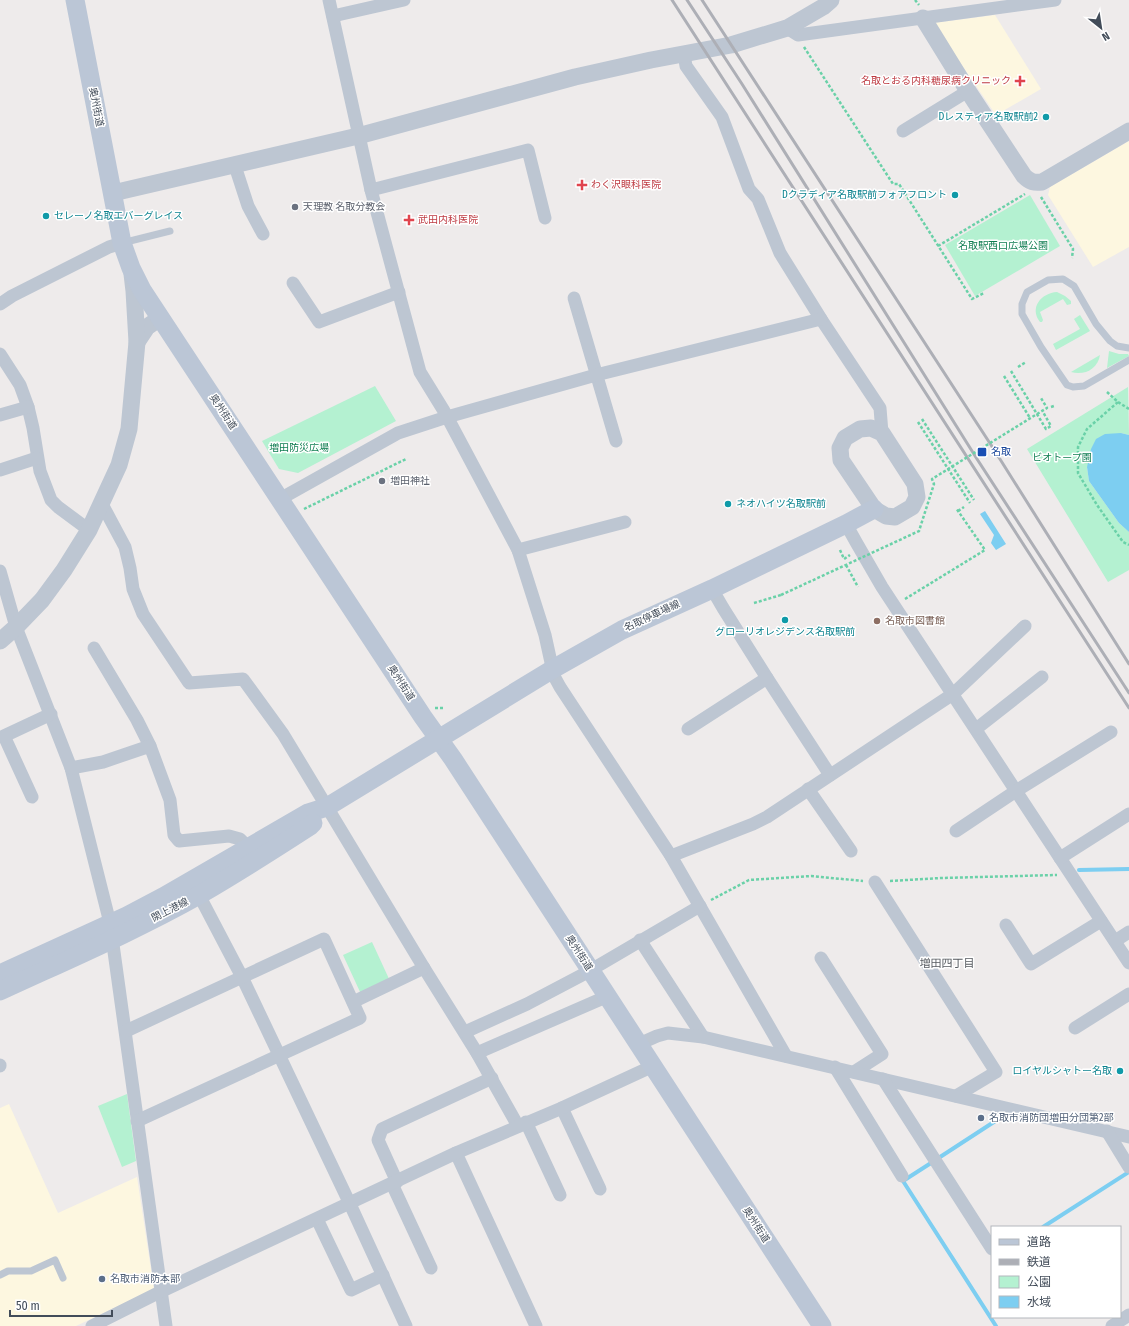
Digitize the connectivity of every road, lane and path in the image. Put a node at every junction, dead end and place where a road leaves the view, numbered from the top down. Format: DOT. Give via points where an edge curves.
graph roads {
  1 [pos="75,0"];
  2 [pos="329,0"];
  3 [pos="404,0"];
  4 [pos="831,0"];
  5 [pos="1055,0"];
  6 [pos="333,16"];
  7 [pos="923,18"];
  8 [pos="792,31"];
  9 [pos="684,54"];
  10 [pos="968,91"];
  11 [pos="1129,131"];
  12 [pos="903,132"];
  13 [pos="358,136"];
  14 [pos="235,166"];
  15 [pos="371,190"];
  16 [pos="1029,192"];
  17 [pos="113,193"];
  18 [pos="1040,195"];
  19 [pos="545,218"];
  20 [pos="170,231"];
  21 [pos="262,234"];
  22 [pos="122,243"];
  23 [pos="938,246"];
  24 [pos="1072,258"];
  25 [pos="131,268"];
  26 [pos="293,283"];
  27 [pos="399,292"];
  28 [pos="984,293"];
  29 [pos="574,298"];
  30 [pos="0,304"];
  31 [pos="160,318"];
  32 [pos="821,319"];
  33 [pos="137,342"];
  34 [pos="1129,348"];
  35 [pos="0,354"];
  36 [pos="1129,360"];
  37 [pos="1026,362"];
  38 [pos="1018,367"];
  39 [pos="1011,371"];
  40 [pos="596,375"];
  41 [pos="1004,376"];
  42 [pos="1107,392"];
  43 [pos="1041,398"];
  44 [pos="1118,402"];
  45 [pos="28,407"];
  46 [pos="1129,409"];
  47 [pos="1043,412"];
  48 [pos="1037,414"];
  49 [pos="0,415"];
  50 [pos="447,417"];
  51 [pos="1030,418"];
  52 [pos="922,419"];
  53 [pos="918,422"];
  54 [pos="882,433"];
  55 [pos="616,441"];
  56 [pos="37,458"];
  57 [pos="406,459"];
  58 [pos="952,466"];
  59 [pos="948,469"];
  60 [pos="0,470"];
  61 [pos="280,499"];
  62 [pos="974,500"];
  63 [pos="970,503"];
  64 [pos="102,504"];
  65 [pos="964,507"];
  66 [pos="305,508"];
  67 [pos="956,508"];
  68 [pos="874,509"];
  69 [pos="958,511"];
  70 [pos="625,522"];
  71 [pos="846,524"];
  72 [pos="89,530"];
  73 [pos="1129,545"];
  74 [pos="518,550"];
  75 [pos="840,550"];
  76 [pos="850,555"];
  77 [pos="846,565"];
  78 [pos="0,571"];
  79 [pos="858,587"];
  80 [pos="712,588"];
  81 [pos="754,603"];
  82 [pos="894,605"];
  83 [pos="1025,626"];
  84 [pos="16,627"];
  85 [pos="0,641"];
  86 [pos="94,648"];
  87 [pos="553,669"];
  88 [pos="1042,677"];
  89 [pos="767,678"];
  90 [pos="953,694"];
  91 [pos="51,714"];
  92 [pos="688,729"];
  93 [pos="976,729"];
  94 [pos="1111,732"];
  95 [pos="438,738"];
  96 [pos="150,746"];
  97 [pos="71,768"];
  98 [pos="830,775"];
  99 [pos="808,789"];
  100 [pos="1016,791"];
  101 [pos="32,797"];
  102 [pos="328,807"];
  103 [pos="1129,814"];
  104 [pos="956,831"];
  105 [pos="248,847"];
  106 [pos="851,851"];
  107 [pos="671,856"];
  108 [pos="1060,858"];
  109 [pos="875,882"];
  110 [pos="199,895"];
  111 [pos="700,906"];
  112 [pos="1101,920"];
  113 [pos="1006,925"];
  114 [pos="112,931"];
  115 [pos="1129,932"];
  116 [pos="640,940"];
  117 [pos="1114,941"];
  118 [pos="821,958"];
  119 [pos="1129,963"];
  120 [pos="424,968"];
  121 [pos="591,970"];
  122 [pos="0,974"];
  123 [pos="242,977"];
  124 [pos="0,991"];
  125 [pos="1129,994"];
  126 [pos="608,996"];
  127 [pos="353,1002"];
  128 [pos="1075,1028"];
  129 [pos="126,1030"];
  130 [pos="465,1032"];
  131 [pos="703,1037"];
  132 [pos="639,1044"];
  133 [pos="477,1053"];
  134 [pos="279,1056"];
  135 [pos="786,1056"];
  136 [pos="653,1066"];
  137 [pos="834,1067"];
  138 [pos="854,1072"];
  139 [pos="492,1078"];
  140 [pos="883,1079"];
  141 [pos="956,1096"];
  142 [pos="562,1108"];
  143 [pos="137,1121"];
  144 [pos="522,1124"];
  145 [pos="1107,1131"];
  146 [pos="1129,1136"];
  147 [pos="456,1153"];
  148 [pos="1129,1167"];
  149 [pos="902,1176"];
  150 [pos="394,1183"];
  151 [pos="600,1189"];
  152 [pos="560,1195"];
  153 [pos="350,1204"];
  154 [pos="317,1219"];
  155 [pos="991,1247"];
  156 [pos="431,1268"];
  157 [pos="0,1274"];
  158 [pos="383,1275"];
  159 [pos="63,1278"];
  160 [pos="162,1291"];
  161 [pos="1129,1316"];
  162 [pos="92,1326"];
  163 [pos="166,1326"];
  164 [pos="406,1326"];
  165 [pos="536,1326"];
  166 [pos="822,1326"];
  167 [pos="1112,1326"];
  1 -- 17 [label="main road, 奥州街道"];
  2 -- 6 [label="street"];
  3 -- 6 [label="street"];
  4 -- 8 [label="street"];
  5 -- 7 [label="street"];
  6 -- 13 [label="street"];
  7 -- 8 [label="street"];
  7 -- 10 [label="street"];
  8 -- 9 [label="street"];
  8 -- 23 [label="path" via="893,184 898,184"];
  9 -- 13 [label="street" via="576,77"];
  9 -- 32 [label="street" via="686,66 722,117 749,189 758,199 780,253"];
  10 -- 11 [label="street" via="1024,176 1036,183 1042,182"];
  10 -- 12 [label="street"];
  13 -- 14 [label="street"];
  13 -- 15 [label="street"];
  14 -- 17 [label="street"];
  14 -- 21 [label="street" via="248,206"];
  15 -- 19 [label="street" via="528,150"];
  15 -- 27 [label="street"];
  16 -- 23 [label="path"];
  17 -- 22 [label="main road, 奥州街道"];
  18 -- 24 [label="path" via="1073,249"];
  20 -- 22 [label="lane"];
  22 -- 25 [label="main road, 奥州街道"];
  22 -- 30 [label="street" via="109,247"];
  23 -- 28 [label="path" via="972,299"];
  25 -- 31 [label="main road, 奥州街道"];
  25 -- 33 [label="street"];
  26 -- 27 [label="street" via="319,322"];
  27 -- 50 [label="street" via="420,372"];
  29 -- 40 [label="street"];
  31 -- 33 [label="street" via="147,327"];
  31 -- 61 [label="main road, 奥州街道"];
  32 -- 40 [label="street"];
  32 -- 54 [label="street" via="880,408"];
  33 -- 64 [label="street" via="129,429 119,465"];
  34 -- 36 [label="lane" via="1117,346 1110,341 1096,324 1074,286 1063,279 1048,280 1027,292 1022,304 1022,314 1067,385 1084,386"];
  35 -- 45 [label="street" via="20,385"];
  37 -- 38 [label="path"];
  39 -- 48 [label="path"];
  40 -- 50 [label="street"];
  40 -- 55 [label="street"];
  41 -- 51 [label="path"];
  42 -- 44 [label="path"];
  43 -- 48 [label="path" via="1047,408"];
  44 -- 46 [label="path"];
  44 -- 73 [label="path" via="1087,429 1078,447 1078,473 1101,512 1123,542"];
  45 -- 49 [label="street"];
  45 -- 56 [label="street"];
  47 -- 48 [label="path" via="1051,426 1046,429"];
  48 -- 51 [label="path, bridge"];
  50 -- 61 [label="street" via="398,433"];
  50 -- 74 [label="street"];
  51 -- 58 [label="path, bridge"];
  52 -- 58 [label="path"];
  53 -- 59 [label="path"];
  54 -- 68 [label="street" via="871,428 860,429 845,438 840,448 842,460"];
  54 -- 68 [label="street" via="915,484 917,497 912,507 895,517 886,516"];
  56 -- 60 [label="street"];
  56 -- 72 [label="street" via="51,500"];
  57 -- 66 [label="path"];
  58 -- 59 [label="path, bridge"];
  58 -- 62 [label="path"];
  59 -- 63 [label="path"];
  59 -- 77 [label="path, bridge" via="932,479 934,484 919,531"];
  61 -- 95 [label="main road, 奥州街道"];
  64 -- 72 [label="street"];
  64 -- 102 [label="street" via="125,547 132,589 143,614 189,683 243,679 283,734"];
  65 -- 69 [label="path"];
  67 -- 69 [label="path"];
  68 -- 71 [label="main road, 名取停車場線"];
  69 -- 82 [label="path" via="984,550"];
  70 -- 74 [label="street"];
  71 -- 80 [label="main road, 名取停車場線"];
  71 -- 82 [label="street"];
  72 -- 84 [label="street" via="42,600"];
  74 -- 87 [label="street"];
  75 -- 76 [label="path" via="844,558"];
  77 -- 79 [label="path"];
  77 -- 81 [label="path, bridge" via="781,595"];
  78 -- 84 [label="street"];
  80 -- 87 [label="main road, 名取停車場線" via="622,630"];
  80 -- 89 [label="street"];
  82 -- 90 [label="street"];
  83 -- 90 [label="street"];
  84 -- 85 [label="street"];
  84 -- 91 [label="street"];
  86 -- 96 [label="street"];
  87 -- 95 [label="main road, 名取停車場線"];
  87 -- 107 [label="street" via="560,687"];
  88 -- 93 [label="street"];
  89 -- 92 [label="street"];
  89 -- 98 [label="street"];
  90 -- 93 [label="street"];
  90 -- 98 [label="street"];
  91 -- 97 [label="street"];
  91 -- 101 [label="street" via="4,736"];
  93 -- 100 [label="street"];
  94 -- 100 [label="street"];
  95 -- 102 [label="main road, 閖上港線"];
  95 -- 121 [label="main road, 奥州街道"];
  96 -- 97 [label="street" via="103,762"];
  96 -- 105 [label="street" via="170,800 174,835 179,841 229,836 240,839"];
  97 -- 114 [label="street"];
  98 -- 99 [label="street"];
  99 -- 106 [label="street"];
  99 -- 107 [label="street" via="753,824"];
  100 -- 104 [label="street"];
  100 -- 108 [label="street"];
  102 -- 105 [label="main road, 閖上港線" via="308,813"];
  102 -- 110 [label="main road, 閖上港線" via="310,826"];
  102 -- 120 [label="street"];
  103 -- 108 [label="street"];
  105 -- 114 [label="main road, 閖上港線" via="127,916"];
  107 -- 111 [label="street"];
  108 -- 112 [label="street"];
  109 -- 141 [label="street" via="996,1072"];
  110 -- 114 [label="main road, 閖上港線"];
  110 -- 123 [label="street"];
  111 -- 116 [label="street"];
  111 -- 135 [label="street"];
  112 -- 113 [label="street" via="1031,964"];
  112 -- 117 [label="street"];
  114 -- 122 [label="main road, 閖上港線"];
  114 -- 124 [label="main road, 閖上港線"];
  114 -- 129 [label="street"];
  115 -- 117 [label="street"];
  116 -- 121 [label="street"];
  116 -- 131 [label="street"];
  117 -- 119 [label="street"];
  118 -- 138 [label="street" via="882,1054"];
  120 -- 127 [label="street"];
  120 -- 130 [label="street"];
  121 -- 126 [label="main road, 奥州街道"];
  121 -- 130 [label="street" via="527,1004"];
  123 -- 127 [label="street" via="324,939"];
  123 -- 129 [label="street"];
  123 -- 134 [label="street"];
  125 -- 128 [label="street"];
  126 -- 132 [label="main road, 奥州街道"];
  126 -- 133 [label="street"];
  127 -- 134 [label="street" via="360,1018"];
  129 -- 143 [label="street"];
  130 -- 133 [label="street"];
  131 -- 132 [label="street" via="668,1033"];
  131 -- 135 [label="street"];
  132 -- 136 [label="main road, 奥州街道"];
  133 -- 139 [label="street"];
  134 -- 143 [label="street"];
  134 -- 153 [label="street"];
  135 -- 137 [label="street"];
  136 -- 142 [label="street"];
  136 -- 166 [label="main road, 奥州街道"];
  137 -- 138 [label="street"];
  137 -- 149 [label="street"];
  138 -- 140 [label="street"];
  139 -- 144 [label="street"];
  139 -- 150 [label="street" via="382,1129 378,1140"];
  140 -- 141 [label="street"];
  140 -- 155 [label="street"];
  141 -- 145 [label="street"];
  142 -- 144 [label="street"];
  142 -- 151 [label="street"];
  143 -- 160 [label="street"];
  144 -- 147 [label="street"];
  144 -- 152 [label="street"];
  145 -- 146 [label="street"];
  145 -- 148 [label="street"];
  147 -- 150 [label="street"];
  147 -- 165 [label="street"];
  150 -- 153 [label="street"];
  150 -- 156 [label="street"];
  153 -- 154 [label="street"];
  153 -- 158 [label="street"];
  154 -- 158 [label="street" via="351,1290"];
  154 -- 160 [label="street"];
  157 -- 159 [label="lane" via="8,1271 31,1271 55,1260"];
  158 -- 164 [label="street"];
  160 -- 162 [label="street"];
  160 -- 163 [label="street"];
  161 -- 167 [label="street"];
}
